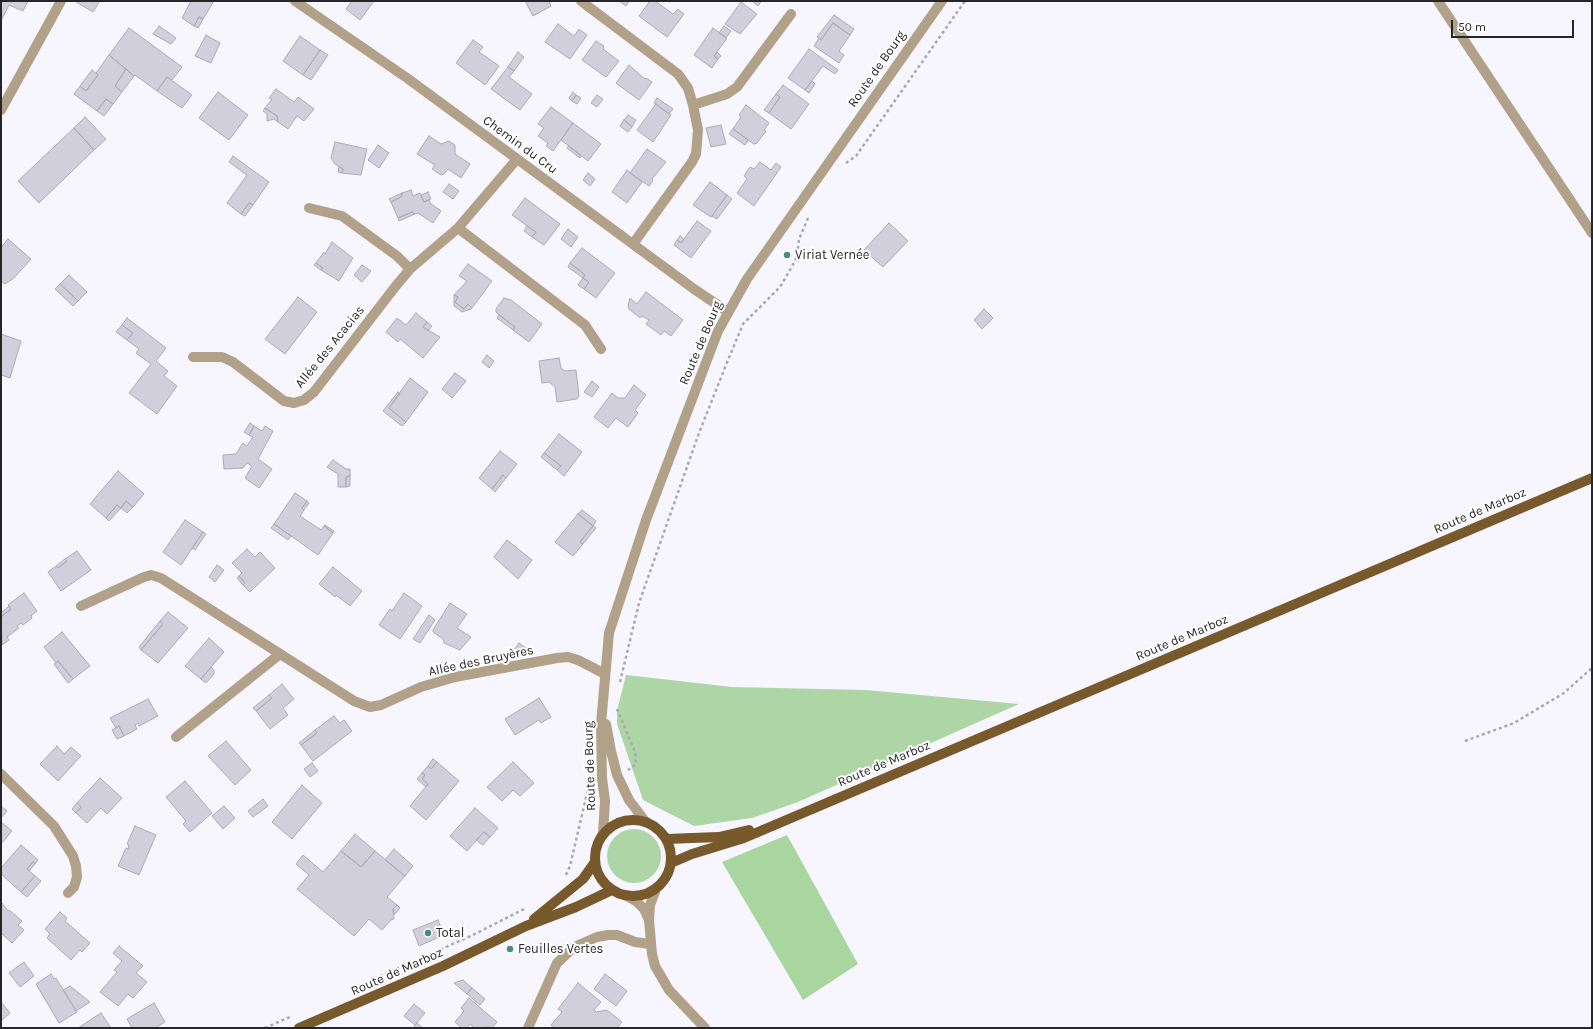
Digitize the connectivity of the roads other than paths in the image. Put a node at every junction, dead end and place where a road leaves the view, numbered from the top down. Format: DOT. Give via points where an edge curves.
graph roads {
  1 [pos="61,1"];
  2 [pos="295,1"];
  3 [pos="581,1"];
  4 [pos="942,1"];
  5 [pos="1438,1"];
  6 [pos="790,14"];
  7 [pos="693,105"];
  8 [pos="1,110"];
  9 [pos="517,159"];
  10 [pos="309,208"];
  11 [pos="458,228"];
  12 [pos="1592,233"];
  13 [pos="633,244"];
  14 [pos="410,269"];
  15 [pos="728,312"];
  16 [pos="601,349"];
  17 [pos="193,357"];
  18 [pos="1592,478"];
  19 [pos="81,606"];
  20 [pos="280,654"];
  21 [pos="605,674"];
  22 [pos="603,698"];
  23 [pos="176,737"];
  24 [pos="1,774"];
  25 [pos="645,821"];
  26 [pos="782,822"];
  27 [pos="603,834"];
  28 [pos="666,839"];
  29 [pos="595,862"];
  30 [pos="671,863"];
  31 [pos="656,889"];
  32 [pos="612,890"];
  33 [pos="68,893"];
  34 [pos="625,895"];
  35 [pos="649,920"];
  36 [pos="526,926"];
  37 [pos="650,944"];
  38 [pos="299,1028"];
  39 [pos="528,1028"];
  40 [pos="705,1028"];
  1 -- 8 [label="street"];
  2 -- 9 [label="street, Chemin du Cru" via="407,78"];
  3 -- 7 [label="street" via="678,74 688,88"];
  4 -- 15 [label="street, Route de Bourg" via="751,274"];
  5 -- 12 [label="street"];
  6 -- 7 [label="street" via="736,88 727,94"];
  7 -- 13 [label="street" via="698,130 696,154"];
  9 -- 11 [label="street, Allée des Acacias"];
  9 -- 13 [label="street, Chemin du Cru"];
  10 -- 14 [label="street" via="342,216 397,256"];
  11 -- 14 [label="street, Allée des Acacias"];
  11 -- 16 [label="street" via="586,325"];
  13 -- 15 [label="street, Chemin du Cru"];
  14 -- 17 [label="street, Allée des Acacias" via="314,392 304,400 294,403 284,401 233,362 222,358"];
  15 -- 21 [label="street, Route de Bourg" via="718,331 685,417 622,590 609,633"];
  18 -- 26 [label="main road, Route de Marboz"];
  19 -- 20 [label="street, Allée des Bruyères" via="151,575 160,578"];
  20 -- 21 [label="street, Allée des Bruyères" via="354,701 370,707 455,677 558,658 578,660"];
  20 -- 23 [label="street"];
  21 -- 22 [label="street, Route de Bourg"];
  22 -- 25 [label="street, Route de Bourg" via="617,775 629,800"];
  22 -- 27 [label="street, Route de Bourg"];
  24 -- 33 [label="street" via="54,826 73,856 77,877 74,887"];
  25 -- 27 [label="main road" via="622,821"];
  25 -- 28 [label="main road" via="661,831"];
  26 -- 28 [label="main road, Route de Marboz" via="719,837"];
  26 -- 30 [label="main road, Route de Marboz"];
  27 -- 29 [label="main road" via="596,847"];
  28 -- 30 [label="main road" via="671,850"];
  29 -- 32 [label="main road" via="598,873"];
  29 -- 36 [label="main road, Route de Marboz" via="583,879"];
  30 -- 31 [label="main road" via="666,877"];
  31 -- 34 [label="main road" via="636,896"];
  31 -- 35 [label="street" via="650,905"];
  32 -- 34 [label="main road"];
  32 -- 36 [label="main road, Route de Marboz"];
  34 -- 35 [label="street" via="644,909"];
  35 -- 37 [label="street"];
  36 -- 38 [label="main road, Route de Marboz" via="448,964"];
  37 -- 39 [label="street" via="608,935 574,947 557,963"];
  37 -- 40 [label="street" via="661,978"];
}
